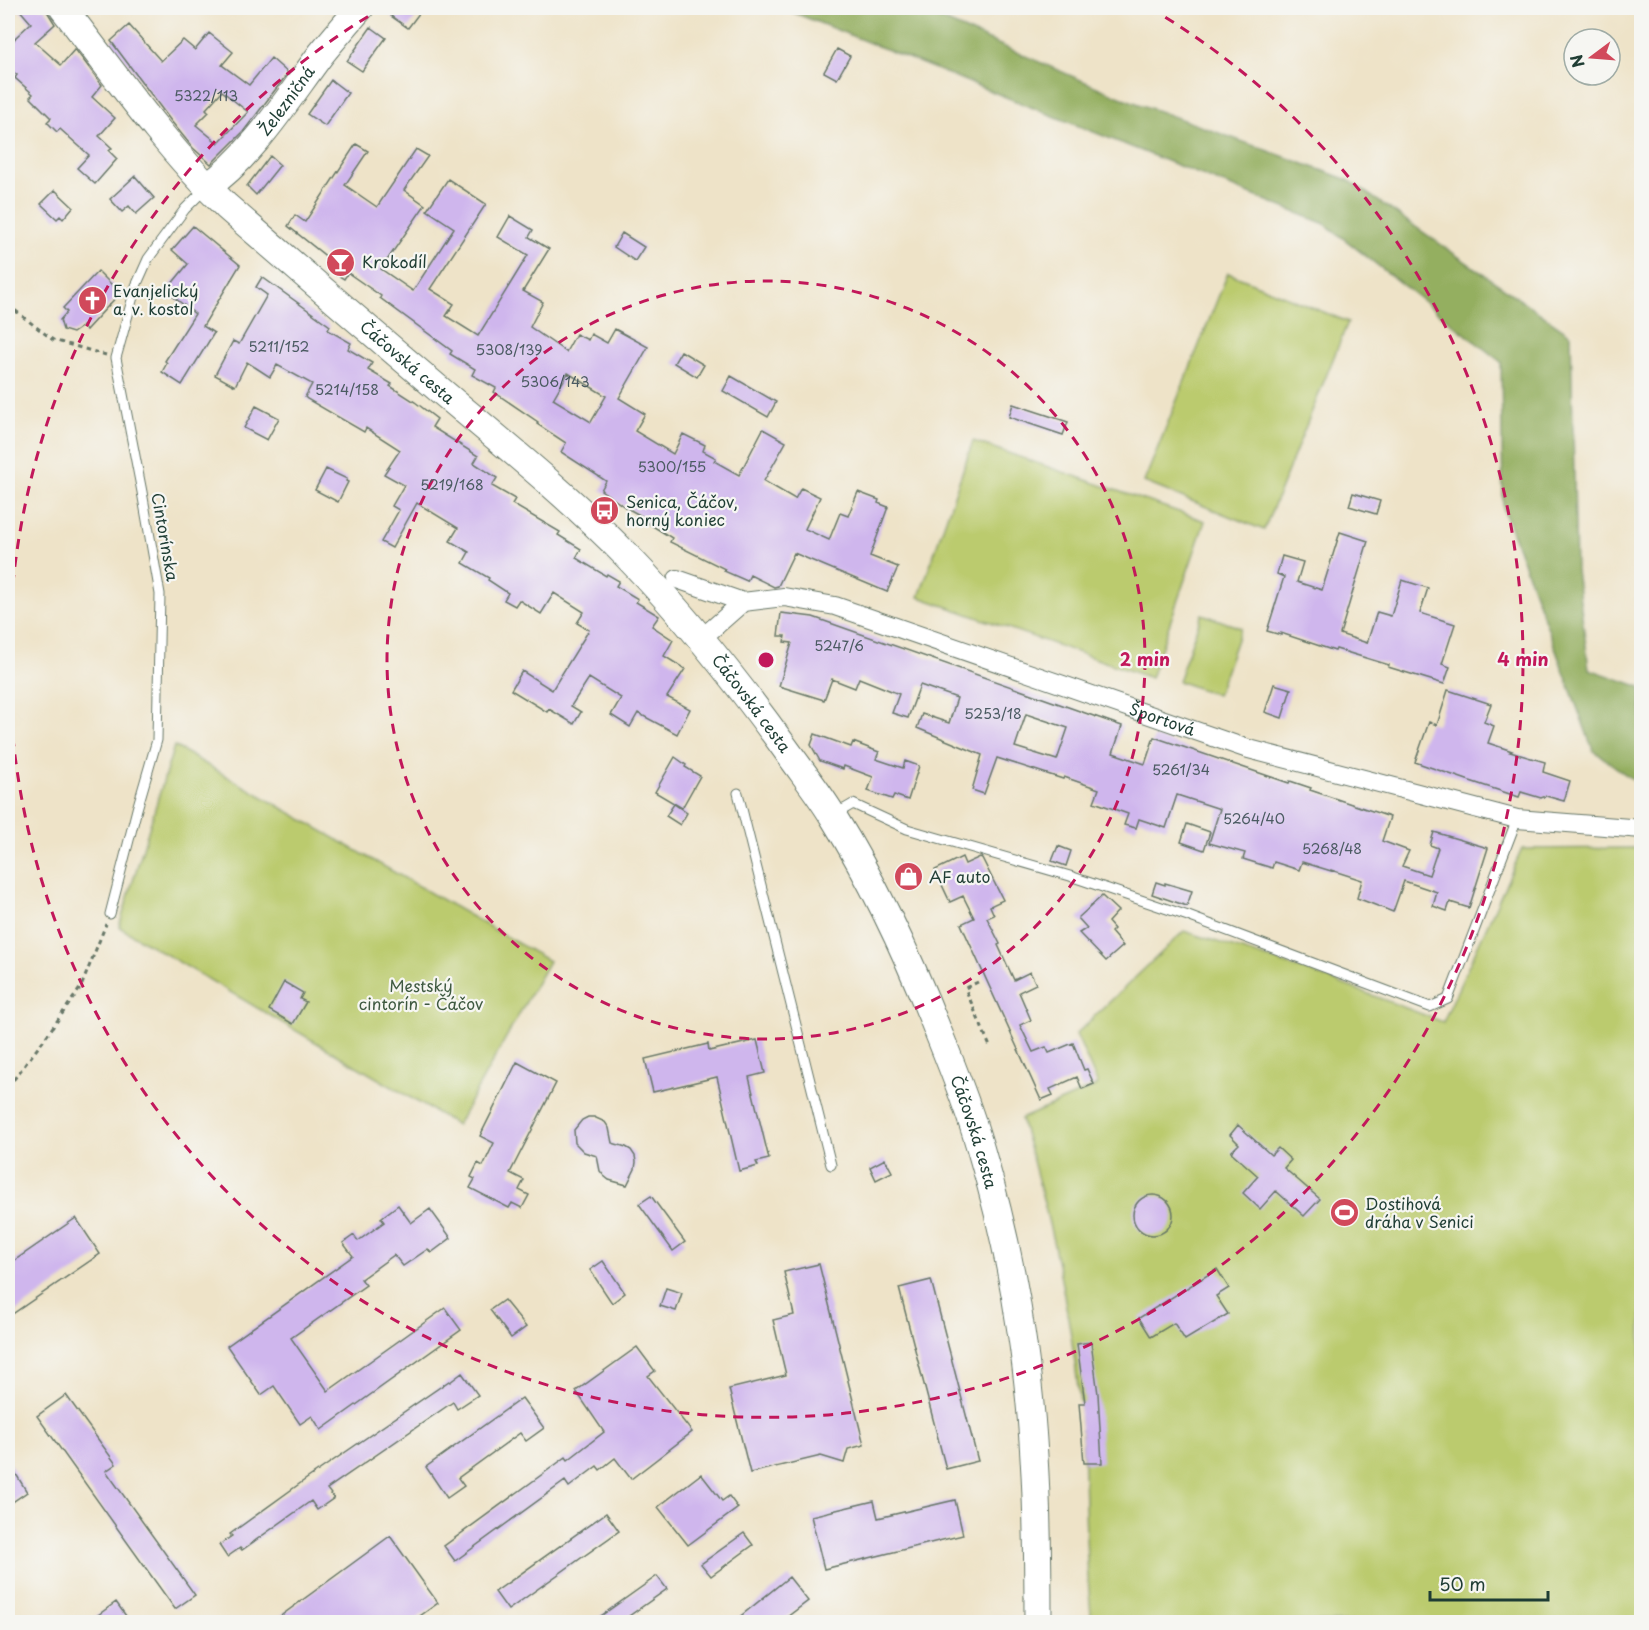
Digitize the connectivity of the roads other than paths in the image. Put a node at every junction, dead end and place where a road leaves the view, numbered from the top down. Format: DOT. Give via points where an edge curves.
graph roads {
  1 [pos="63,8"];
  2 [pos="360,8"];
  3 [pos="207,187"];
  4 [pos="677,579"];
  5 [pos="743,602"];
  6 [pos="702,638"];
  7 [pos="738,794"];
  8 [pos="833,816"];
  9 [pos="1517,819"];
  10 [pos="1641,828"];
  11 [pos="110,914"];
  12 [pos="831,1165"];
  13 [pos="1038,1623"];
  1 -- 3 [label="main road, Čáčovská cesta"];
  2 -- 3 [label="main road, Železničná" via="273,120 236,162"];
  3 -- 6 [label="main road, Čáčovská cesta" via="545,478 627,556"];
  3 -- 11 [label="lane, Cintorínska" via="185,209 148,259 136,286 116,358 160,594 157,740"];
  4 -- 5 [label="street"];
  5 -- 6 [label="street"];
  5 -- 9 [label="street, Športová" via="784,597 835,606 1245,748"];
  6 -- 8 [label="main road, Čáčovská cesta"];
  7 -- 12 [label="lane"];
  8 -- 9 [label="lane" via="853,804 907,829 1070,876 1188,916 1430,1007 1449,999"];
  8 -- 13 [label="main road, Čáčovská cesta" via="912,967 980,1145 1021,1329 1030,1402"];
  9 -- 10 [label="street, Športová"];
}
